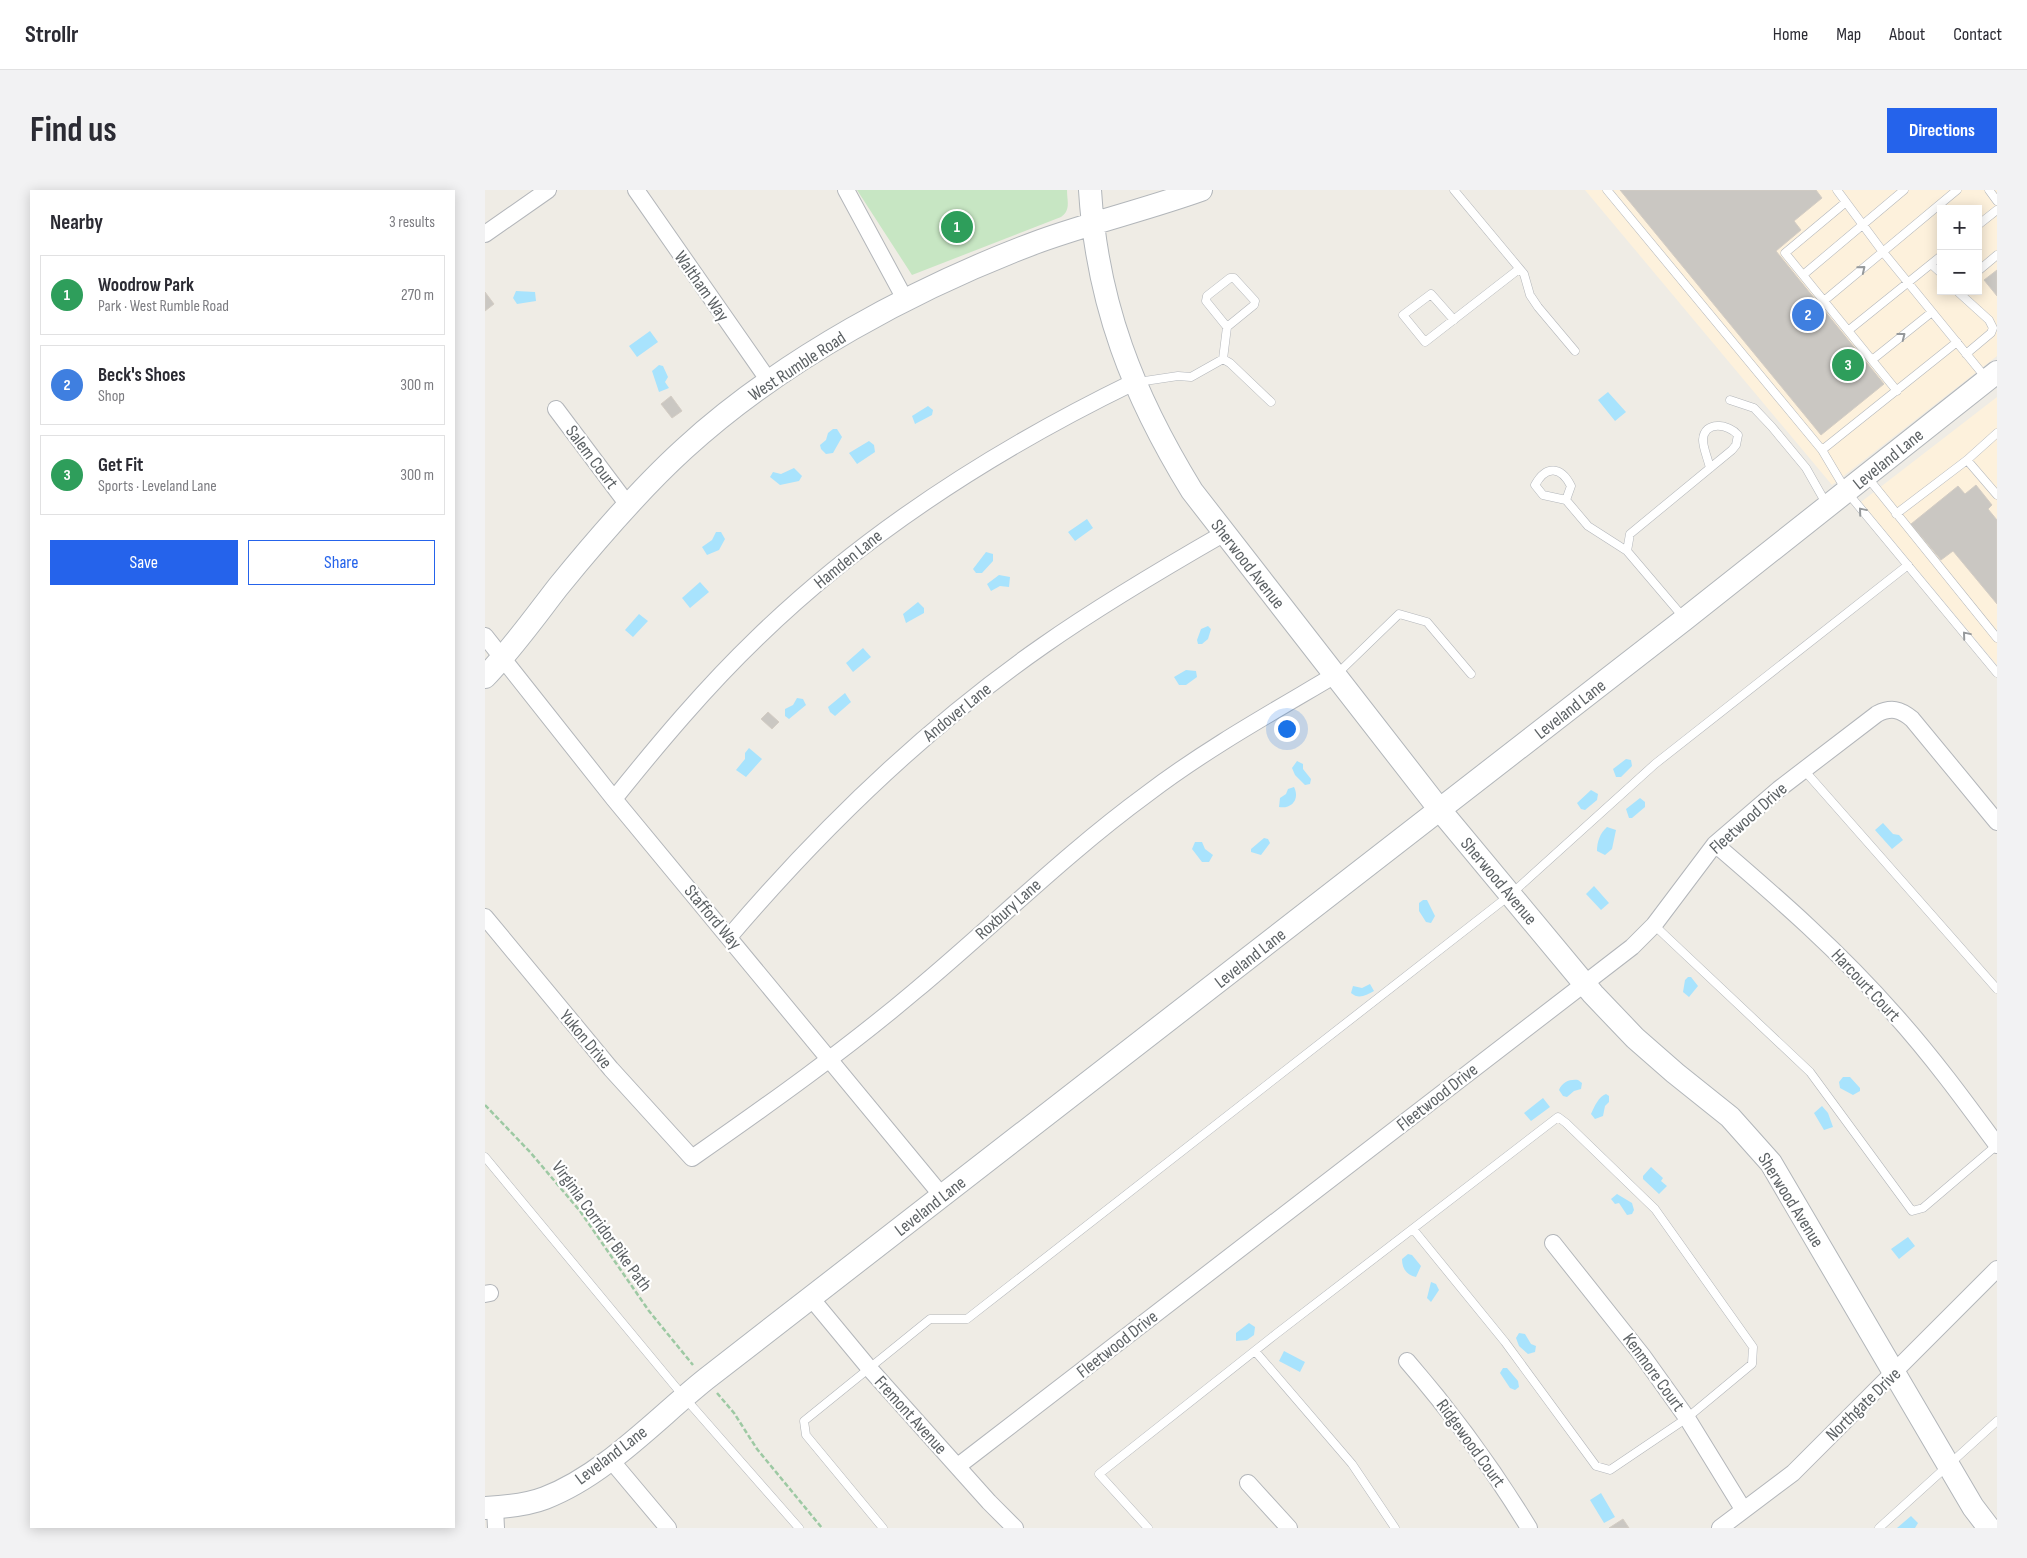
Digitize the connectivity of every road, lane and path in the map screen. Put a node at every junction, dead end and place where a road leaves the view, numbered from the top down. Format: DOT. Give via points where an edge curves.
graph roads {
  1 [pos="548,190"];
  2 [pos="636,190"];
  3 [pos="846,190"];
  4 [pos="1090,190"];
  5 [pos="1201,190"];
  6 [pos="1453,190"];
  7 [pos="1607,190"];
  8 [pos="1904,190"];
  9 [pos="1957,190"];
  10 [pos="1989,190"];
  11 [pos="1841,192"];
  12 [pos="1997,201"];
  13 [pos="1846,202"];
  14 [pos="1997,210"];
  15 [pos="1982,222"];
  16 [pos="1092,223"];
  17 [pos="1862,225"];
  18 [pos="485,234"];
  19 [pos="1883,252"];
  20 [pos="1997,255"];
  21 [pos="1937,259"];
  22 [pos="1931,264"];
  23 [pos="1982,268"];
  24 [pos="1519,269"];
  25 [pos="1937,269"];
  26 [pos="1803,275"];
  27 [pos="1908,282"];
  28 [pos="1961,295"];
  29 [pos="1825,300"];
  30 [pos="906,301"];
  31 [pos="1933,312"];
  32 [pos="1454,320"];
  33 [pos="1227,327"];
  34 [pos="1849,330"];
  35 [pos="1957,342"];
  36 [pos="1575,350"];
  37 [pos="1966,354"];
  38 [pos="1223,359"];
  39 [pos="1872,360"];
  40 [pos="1992,375"];
  41 [pos="769,381"];
  42 [pos="1134,382"];
  43 [pos="1897,391"];
  44 [pos="1730,400"];
  45 [pos="1271,402"];
  46 [pos="557,409"];
  47 [pos="1997,433"];
  48 [pos="1822,450"];
  49 [pos="1967,460"];
  50 [pos="1710,468"];
  51 [pos="1866,476"];
  52 [pos="1847,492"];
  53 [pos="1997,495"];
  54 [pos="1566,500"];
  55 [pos="628,505"];
  56 [pos="1828,507"];
  57 [pos="1895,514"];
  58 [pos="1223,534"];
  59 [pos="1627,551"];
  60 [pos="1908,565"];
  61 [pos="1685,619"];
  62 [pos="485,636"];
  63 [pos="1997,638"];
  64 [pos="503,659"];
  65 [pos="1997,673"];
  66 [pos="1471,674"];
  67 [pos="1335,675"];
  68 [pos="485,677"];
  69 [pos="1805,770"];
  70 [pos="614,799"];
  71 [pos="1440,810"];
  72 [pos="1997,822"];
  73 [pos="1715,844"];
  74 [pos="1510,895"];
  75 [pos="485,917"];
  76 [pos="1654,925"];
  77 [pos="729,936"];
  78 [pos="1584,984"];
  79 [pos="1997,989"];
  80 [pos="829,1061"];
  81 [pos="485,1105"];
  82 [pos="1997,1145"];
  83 [pos="485,1157"];
  84 [pos="692,1158"];
  85 [pos="943,1197"];
  86 [pos="1413,1229"];
  87 [pos="1553,1243"];
  88 [pos="1997,1269"];
  89 [pos="811,1298"];
  90 [pos="1255,1350"];
  91 [pos="1407,1361"];
  92 [pos="694,1366"];
  93 [pos="869,1368"];
  94 [pos="1895,1374"];
  95 [pos="716,1392"];
  96 [pos="684,1397"];
  97 [pos="1687,1418"];
  98 [pos="1997,1421"];
  99 [pos="610,1459"];
  100 [pos="957,1466"];
  101 [pos="1949,1466"];
  102 [pos="1248,1483"];
  103 [pos="1743,1510"];
  104 [pos="492,1515"];
  105 [pos="668,1528"];
  106 [pos="799,1528"];
  107 [pos="822,1528"];
  108 [pos="883,1528"];
  109 [pos="1015,1528"];
  110 [pos="1148,1528"];
  111 [pos="1289,1528"];
  112 [pos="1395,1528"];
  113 [pos="1529,1528"];
  114 [pos="1720,1528"];
  115 [pos="1879,1528"];
  116 [pos="1989,1528"];
  1 -- 18 [label="street"];
  2 -- 41 [label="street, Waltham Way"];
  3 -- 30 [label="street"];
  4 -- 16 [label="street, Sherwood Avenue"];
  5 -- 16 [label="street, West Rumble Road"];
  6 -- 24 [label="lane"];
  7 -- 48 [label="lane"];
  8 -- 17 [label="lane"];
  9 -- 19 [label="lane"];
  10 -- 12 [label="lane"];
  11 -- 13 [label="lane"];
  13 -- 17 [label="lane"];
  13 -- 26 [label="lane" via="1785,253"];
  14 -- 15 [label="lane"];
  16 -- 30 [label="street, West Rumble Road" via="983,265"];
  16 -- 42 [label="street, Sherwood Avenue" via="1105,296"];
  17 -- 19 [label="lane"];
  17 -- 26 [label="lane"];
  19 -- 27 [label="lane"];
  29 -- 19 [label="lane, one-way"];
  20 -- 23 [label="lane"];
  21 -- 22 [label="lane"];
  22 -- 25 [label="lane"];
  22 -- 27 [label="lane"];
  24 -- 32 [label="lane"];
  24 -- 36 [label="lane" via="1538,307"];
  26 -- 29 [label="lane"];
  27 -- 31 [label="lane"];
  27 -- 34 [label="lane"];
  28 -- 37 [label="lane" via="1989,320 1993,328 1991,334"];
  29 -- 34 [label="lane"];
  30 -- 41 [label="street, West Rumble Road" via="837,338"];
  31 -- 35 [label="lane"];
  39 -- 31 [label="lane, one-way"];
  32 -- 32 [label="lane" via="1425,342 1403,315 1431,294"];
  33 -- 33 [label="lane" via="1206,301 1207,296 1234,278 1255,301"];
  33 -- 38 [label="lane"];
  34 -- 39 [label="lane"];
  35 -- 37 [label="lane"];
  35 -- 43 [label="lane"];
  37 -- 40 [label="lane"];
  38 -- 42 [label="lane" via="1191,376"];
  38 -- 45 [label="lane"];
  39 -- 43 [label="lane"];
  40 -- 51 [label="street, Leveland Lane"];
  41 -- 55 [label="street, West Rumble Road" via="684,449"];
  42 -- 58 [label="street, Sherwood Avenue" via="1164,445 1191,491"];
  42 -- 70 [label="street, Hamden Lane" via="981,464 853,554 757,637 707,688"];
  43 -- 48 [label="lane"];
  44 -- 56 [label="lane" via="1754,408 1806,468"];
  46 -- 55 [label="street, Salem Court"];
  47 -- 49 [label="lane"];
  48 -- 52 [label="lane"];
  49 -- 53 [label="lane"];
  49 -- 57 [label="lane"];
  50 -- 50 [label="lane" via="1704,435 1717,426 1733,428 1738,435 1736,445"];
  50 -- 59 [label="lane" via="1630,534"];
  51 -- 52 [label="street, Leveland Lane"];
  51 -- 57 [label="lane"];
  52 -- 56 [label="street, Leveland Lane"];
  60 -- 52 [label="lane, one-way"];
  54 -- 54 [label="lane" via="1571,486 1562,472 1547,470 1535,484 1543,495"];
  54 -- 59 [label="lane" via="1588,526"];
  55 -- 64 [label="street, West Rumble Road" via="573,568"];
  56 -- 61 [label="street, Leveland Lane"];
  57 -- 63 [label="lane"];
  58 -- 67 [label="street, Sherwood Avenue"];
  58 -- 77 [label="street, Andover Lane" via="1095,610 975,696 867,790 809,847"];
  59 -- 61 [label="lane"];
  65 -- 60 [label="lane, one-way"];
  60 -- 74 [label="lane" via="1655,764"];
  61 -- 71 [label="street, Leveland Lane"];
  62 -- 64 [label="street, Stafford Way"];
  64 -- 68 [label="street, West Rumble Road"];
  64 -- 70 [label="street, Stafford Way"];
  66 -- 67 [label="lane" via="1427,622 1399,614"];
  67 -- 71 [label="street, Sherwood Avenue"];
  67 -- 80 [label="street, Roxbury Lane" via="1208,751 1140,798 1083,842 917,990"];
  69 -- 72 [label="street, Fleetwood Drive" via="1877,714 1885,710 1904,712"];
  69 -- 73 [label="street, Fleetwood Drive"];
  69 -- 79 [label="lane"];
  70 -- 77 [label="street, Stafford Way"];
  71 -- 74 [label="street, Sherwood Avenue"];
  71 -- 85 [label="street, Leveland Lane"];
  73 -- 76 [label="street, Fleetwood Drive"];
  73 -- 82 [label="street, Harcourt Court" via="1805,924 1888,1007"];
  74 -- 78 [label="street, Sherwood Avenue"];
  74 -- 93 [label="lane" via="967,1319 930,1319"];
  75 -- 84 [label="street, Yukon Drive" via="611,1069"];
  76 -- 78 [label="street, Fleetwood Drive" via="1632,948"];
  76 -- 82 [label="lane" via="1810,1072 1912,1211 1923,1208"];
  77 -- 80 [label="street, Stafford Way"];
  78 -- 94 [label="street, Sherwood Avenue" via="1635,1038 1730,1117 1757,1145"];
  78 -- 100 [label="street, Fleetwood Drive"];
  80 -- 84 [label="street, Roxbury Lane"];
  80 -- 85 [label="street, Stafford Way"];
  81 -- 92 [label="path, Virginia Corridor Bike Path" via="580,1211 649,1311"];
  83 -- 96 [label="lane"];
  85 -- 89 [label="street, Leveland Lane"];
  86 -- 90 [label="lane"];
  86 -- 97 [label="lane" via="1505,1342 1596,1466 1610,1470"];
  86 -- 97 [label="lane" via="1558,1117 1655,1209 1753,1348 1752,1364"];
  87 -- 97 [label="street, Kenmore Court" via="1614,1318"];
  88 -- 94 [label="street, Northgate Drive"];
  89 -- 93 [label="street, Fremont Avenue"];
  89 -- 96 [label="street, Leveland Lane"];
  90 -- 110 [label="lane" via="1099,1474"];
  90 -- 112 [label="lane" via="1352,1464"];
  91 -- 113 [label="street, Ridgewood Court" via="1468,1436"];
  93 -- 100 [label="street, Fremont Avenue"];
  93 -- 108 [label="lane" via="803,1424 806,1435"];
  94 -- 101 [label="street, Sherwood Avenue"];
  94 -- 103 [label="street, Northgate Drive" via="1793,1473"];
  95 -- 107 [label="path" via="734,1412 757,1449"];
  96 -- 99 [label="street, Leveland Lane"];
  96 -- 106 [label="lane"];
  97 -- 103 [label="street, Kenmore Court"];
  98 -- 101 [label="lane"];
  99 -- 104 [label="street, Leveland Lane" via="575,1483 545,1498"];
  99 -- 105 [label="street"];
  100 -- 109 [label="street, Fremont Avenue"];
  101 -- 115 [label="lane"];
  101 -- 116 [label="street, Sherwood Avenue"];
  102 -- 111 [label="street"];
  103 -- 114 [label="street, Northgate Drive"];
}
